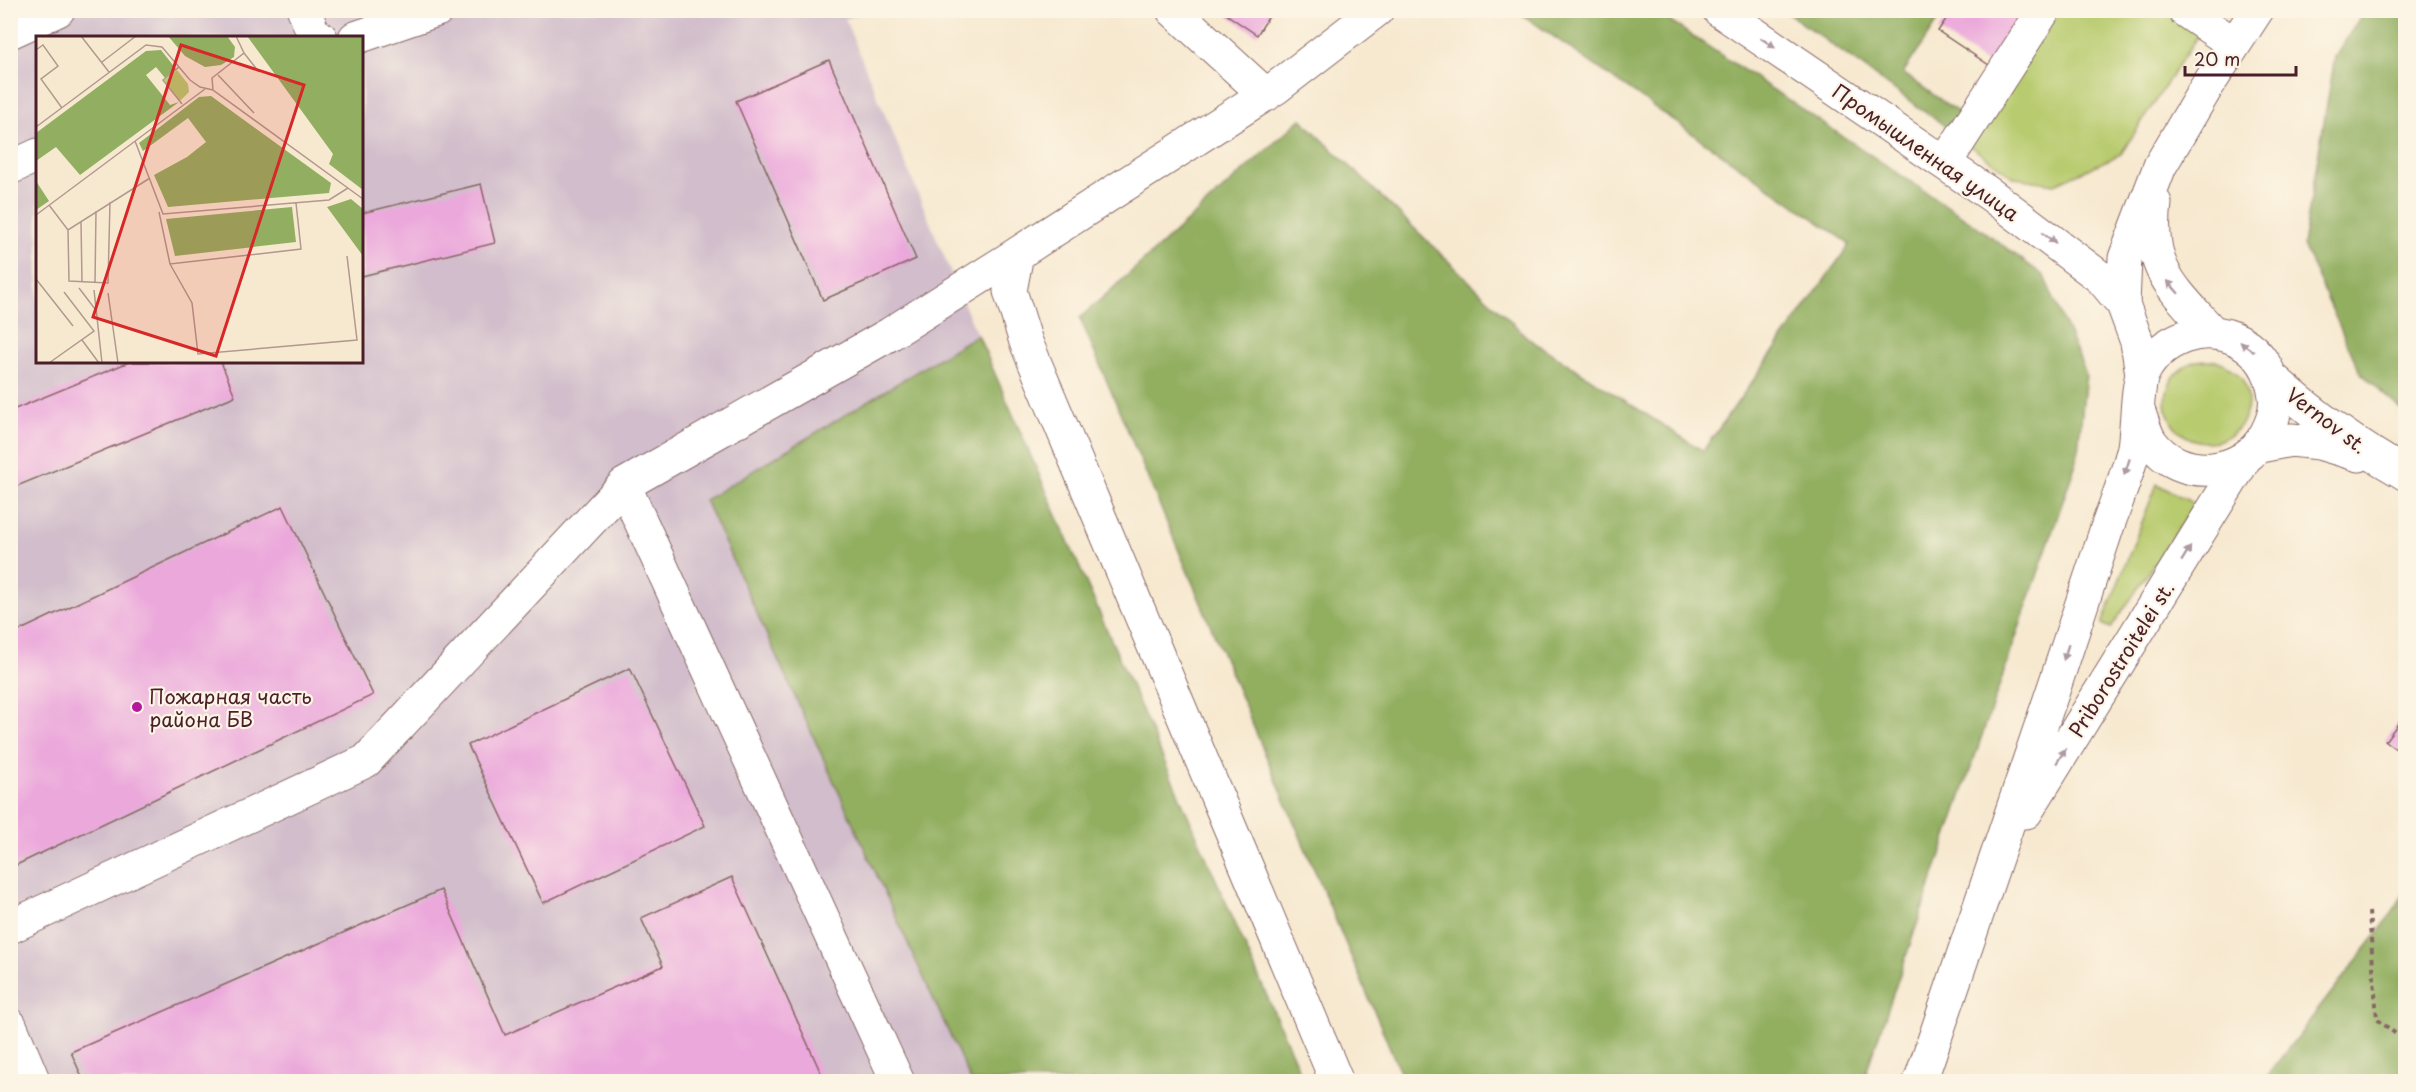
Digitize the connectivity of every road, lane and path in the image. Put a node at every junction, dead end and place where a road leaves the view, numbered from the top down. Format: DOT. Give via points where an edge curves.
graph roads {
  1 [pos="58,10"];
  2 [pos="304,10"];
  3 [pos="438,10"];
  4 [pos="1173,10"];
  5 [pos="1377,10"];
  6 [pos="1719,10"];
  7 [pos="2044,10"];
  8 [pos="2184,10"];
  9 [pos="2257,10"];
  10 [pos="10,32"];
  11 [pos="314,36"];
  12 [pos="361,36"];
  13 [pos="2234,44"];
  14 [pos="1266,95"];
  15 [pos="36,156"];
  16 [pos="1944,163"];
  17 [pos="2160,166"];
  18 [pos="10,168"];
  19 [pos="1017,254"];
  20 [pos="2123,304"];
  21 [pos="2211,331"];
  22 [pos="2142,374"];
  23 [pos="2271,376"];
  24 [pos="2138,410"];
  25 [pos="2253,452"];
  26 [pos="2395,468"];
  27 [pos="624,485"];
  28 [pos="1997,859"];
  29 [pos="2369,912"];
  30 [pos="10,927"];
  31 [pos="10,1025"];
  32 [pos="2406,1042"];
  33 [pos="34,1082"];
  34 [pos="898,1082"];
  35 [pos="1337,1082"];
  36 [pos="1920,1082"];
  1 -- 10 [label="street"];
  2 -- 11 [label="street"];
  3 -- 12 [label="street"];
  4 -- 14 [label="street"];
  5 -- 14 [label="street"];
  6 -- 16 [label="street, Промышленная улица, one-way"];
  7 -- 16 [label="street"];
  8 -- 13 [label="street"];
  9 -- 13 [label="street"];
  13 -- 17 [label="street"];
  14 -- 19 [label="street"];
  15 -- 18 [label="street"];
  16 -- 20 [label="street, Промышленная улица, one-way" via="2102,279"];
  17 -- 20 [label="street" via="2125,258"];
  21 -- 17 [label="street, one-way" via="2166,280 2154,248 2152,227"];
  19 -- 27 [label="street" via="890,334"];
  19 -- 35 [label="street" via="1010,291 1026,342"];
  20 -- 22 [label="street" via="2137,342"];
  21 -- 22 [label="street" via="2187,335 2161,349"];
  23 -- 21 [label="street, one-way" via="2248,346"];
  22 -- 24 [label="street"];
  23 -- 25 [label="street" via="2276,400 2273,421"];
  23 -- 26 [label="street, Vernov st." via="2300,403"];
  24 -- 25 [label="street" via="2150,441 2169,460 2199,470 2228,467"];
  24 -- 28 [label="street, Priborostroitelei st., one-way" via="2133,449"];
  25 -- 26 [label="street, Vernov st." via="2291,440 2319,443"];
  28 -- 25 [label="street, Priborostroitelei st., one-way"];
  27 -- 30 [label="street" via="366,761"];
  27 -- 34 [label="street"];
  28 -- 36 [label="street, Priborostroitelei st."];
  29 -- 32 [label="path" via="2377,1019"];
  31 -- 33 [label="street"];
}
